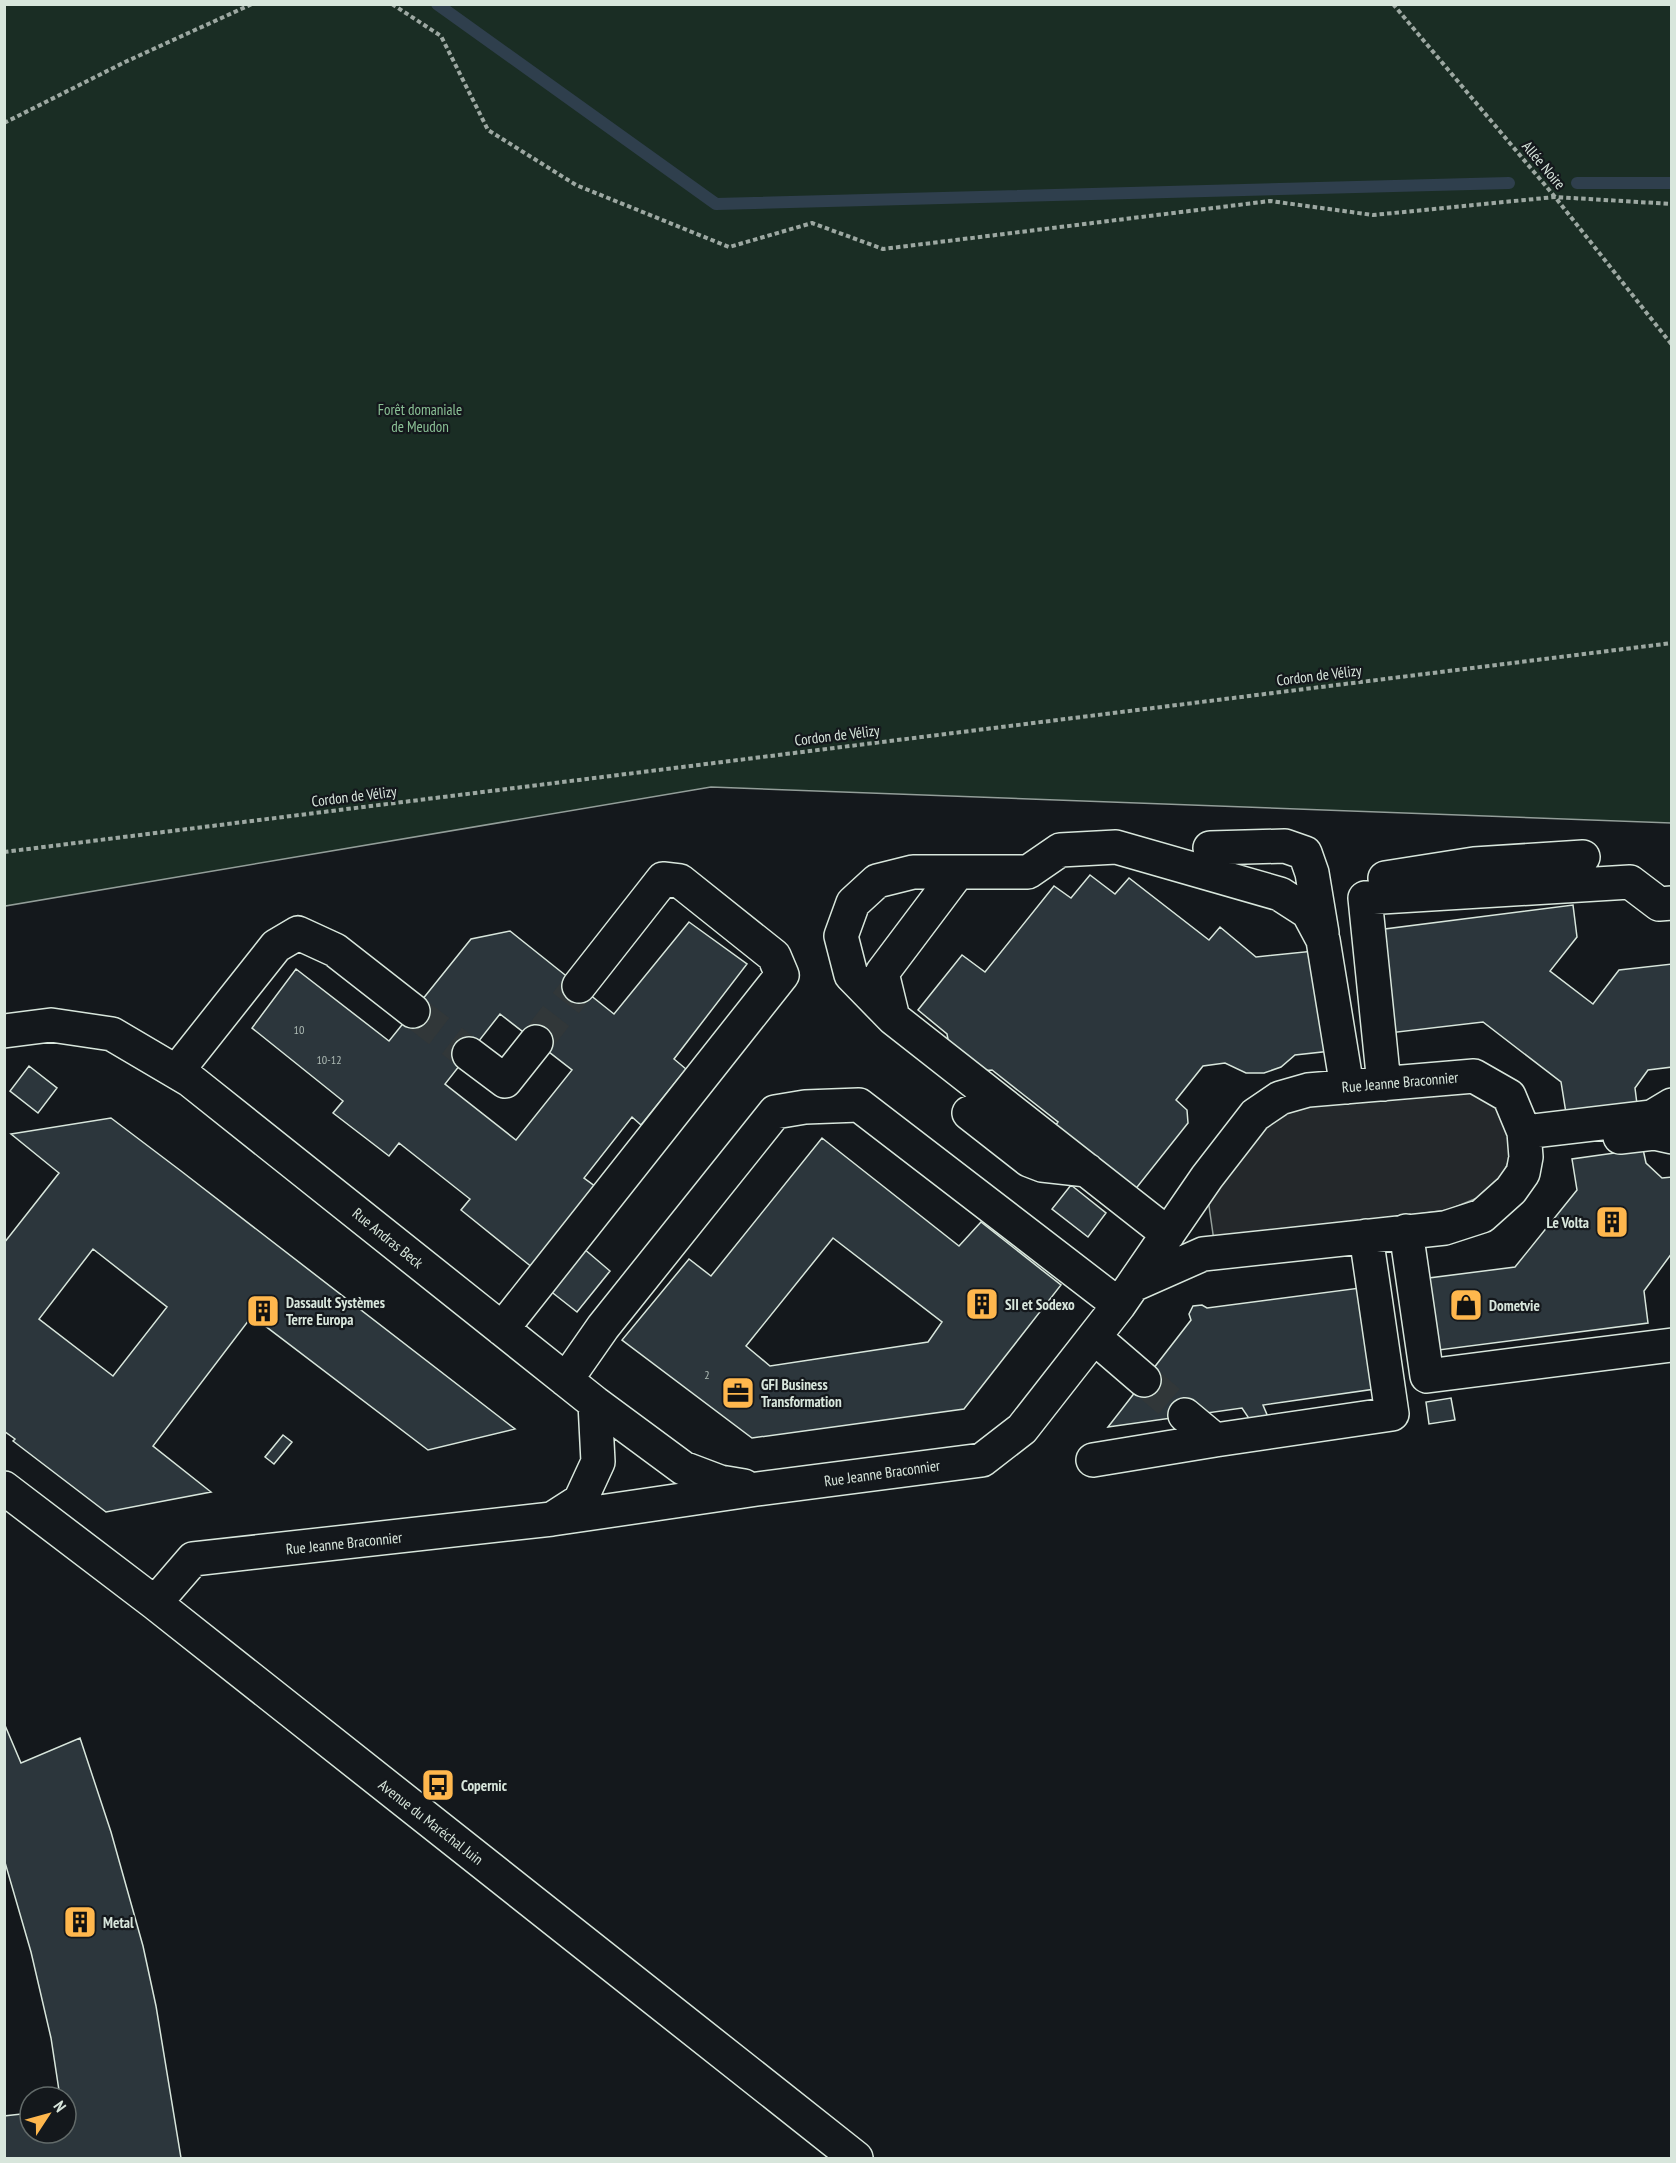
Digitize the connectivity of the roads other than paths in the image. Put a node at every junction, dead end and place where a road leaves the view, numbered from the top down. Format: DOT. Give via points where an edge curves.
graph roads {
  1 [pos="1210,848"];
  2 [pos="1583,857"];
  3 [pos="957,872"];
  4 [pos="1365,898"];
  5 [pos="1671,903"];
  6 [pos="1323,940"];
  7 [pos="579,986"];
  8 [pos="413,1011"];
  9 [pos="893,1018"];
  10 [pos="4,1031"];
  11 [pos="536,1042"];
  12 [pos="469,1054"];
  13 [pos="177,1071"];
  14 [pos="1384,1084"];
  15 [pos="1347,1087"];
  16 [pos="1671,1105"];
  17 [pos="969,1113"];
  18 [pos="1671,1137"];
  19 [pos="1525,1140"];
  20 [pos="1087,1170"];
  21 [pos="1406,1231"];
  22 [pos="1168,1234"];
  23 [pos="1366,1236"];
  24 [pos="1126,1295"];
  25 [pos="502,1329"];
  26 [pos="1094,1337"];
  27 [pos="1671,1346"];
  28 [pos="566,1380"];
  29 [pos="1144,1380"];
  30 [pos="595,1403"];
  31 [pos="1185,1415"];
  32 [pos="1215,1440"];
  33 [pos="1093,1460"];
  34 [pos="4,1488"];
  35 [pos="758,1489"];
  36 [pos="552,1519"];
  37 [pos="155,1603"];
  38 [pos="856,2158"];
  1 -- 6 [label="street" via="1285,846 1305,853"];
  2 -- 4 [label="street" via="1474,864 1384,878"];
  3 -- 6 [label="street" via="1028,872 1060,849 1116,847 1280,894 1308,912"];
  3 -- 9 [label="street" via="882,973"];
  3 -- 9 [label="street" via="912,872 877,881 853,903 841,936 851,975"];
  4 -- 5 [label="street" via="1630,882 1659,904"];
  4 -- 14 [label="street"];
  6 -- 15 [label="street"];
  7 -- 25 [label="street" via="663,879 680,880 774,956 782,975"];
  8 -- 13 [label="street" via="335,950 298,933 276,946"];
  9 -- 20 [label="street"];
  10 -- 13 [label="street, Rue Andras Beck" via="51,1025 112,1034"];
  11 -- 12 [label="street" via="505,1081"];
  13 -- 25 [label="street, Rue Andras Beck"];
  14 -- 15 [label="street, Rue Jeanne Braconnier"];
  14 -- 19 [label="street, Rue Jeanne Braconnier" via="1473,1076 1509,1096"];
  15 -- 22 [label="street, Rue Jeanne Braconnier" via="1308,1090 1280,1098 1255,1115"];
  16 -- 19 [label="street" via="1652,1117"];
  17 -- 20 [label="street" via="1029,1160"];
  18 -- 19 [label="street" via="1654,1133"];
  19 -- 21 [label="street, Rue Jeanne Braconnier" via="1522,1173 1511,1190 1482,1216 1445,1228"];
  20 -- 22 [label="street"];
  21 -- 23 [label="street, Rue Jeanne Braconnier"];
  21 -- 27 [label="street" via="1427,1376"];
  22 -- 24 [label="street, Rue Jeanne Braconnier"];
  23 -- 24 [label="street, Rue Jeanne Braconnier" via="1203,1254"];
  23 -- 32 [label="street" via="1392,1414"];
  24 -- 26 [label="street, Rue Jeanne Braconnier"];
  24 -- 28 [label="street" via="859,1105 805,1107 775,1112 603,1327"];
  25 -- 28 [label="street, Rue Andras Beck"];
  26 -- 29 [label="street"];
  26 -- 35 [label="street, Rue Jeanne Braconnier" via="1022,1429 982,1460"];
  28 -- 30 [label="street, Rue Andras Beck"];
  30 -- 35 [label="street, Rue Andras Beck" via="683,1468 720,1482"];
  30 -- 36 [label="street, Rue Jeanne Braconnier" via="598,1462 580,1501"];
  31 -- 32 [label="street"];
  32 -- 33 [label="street"];
  34 -- 37 [label="street, Avenue du Maréchal Juin"];
  35 -- 36 [label="street, Rue Jeanne Braconnier"];
  36 -- 37 [label="street, Rue Jeanne Braconnier" via="193,1559"];
  37 -- 38 [label="street, Avenue du Maréchal Juin"];
}
